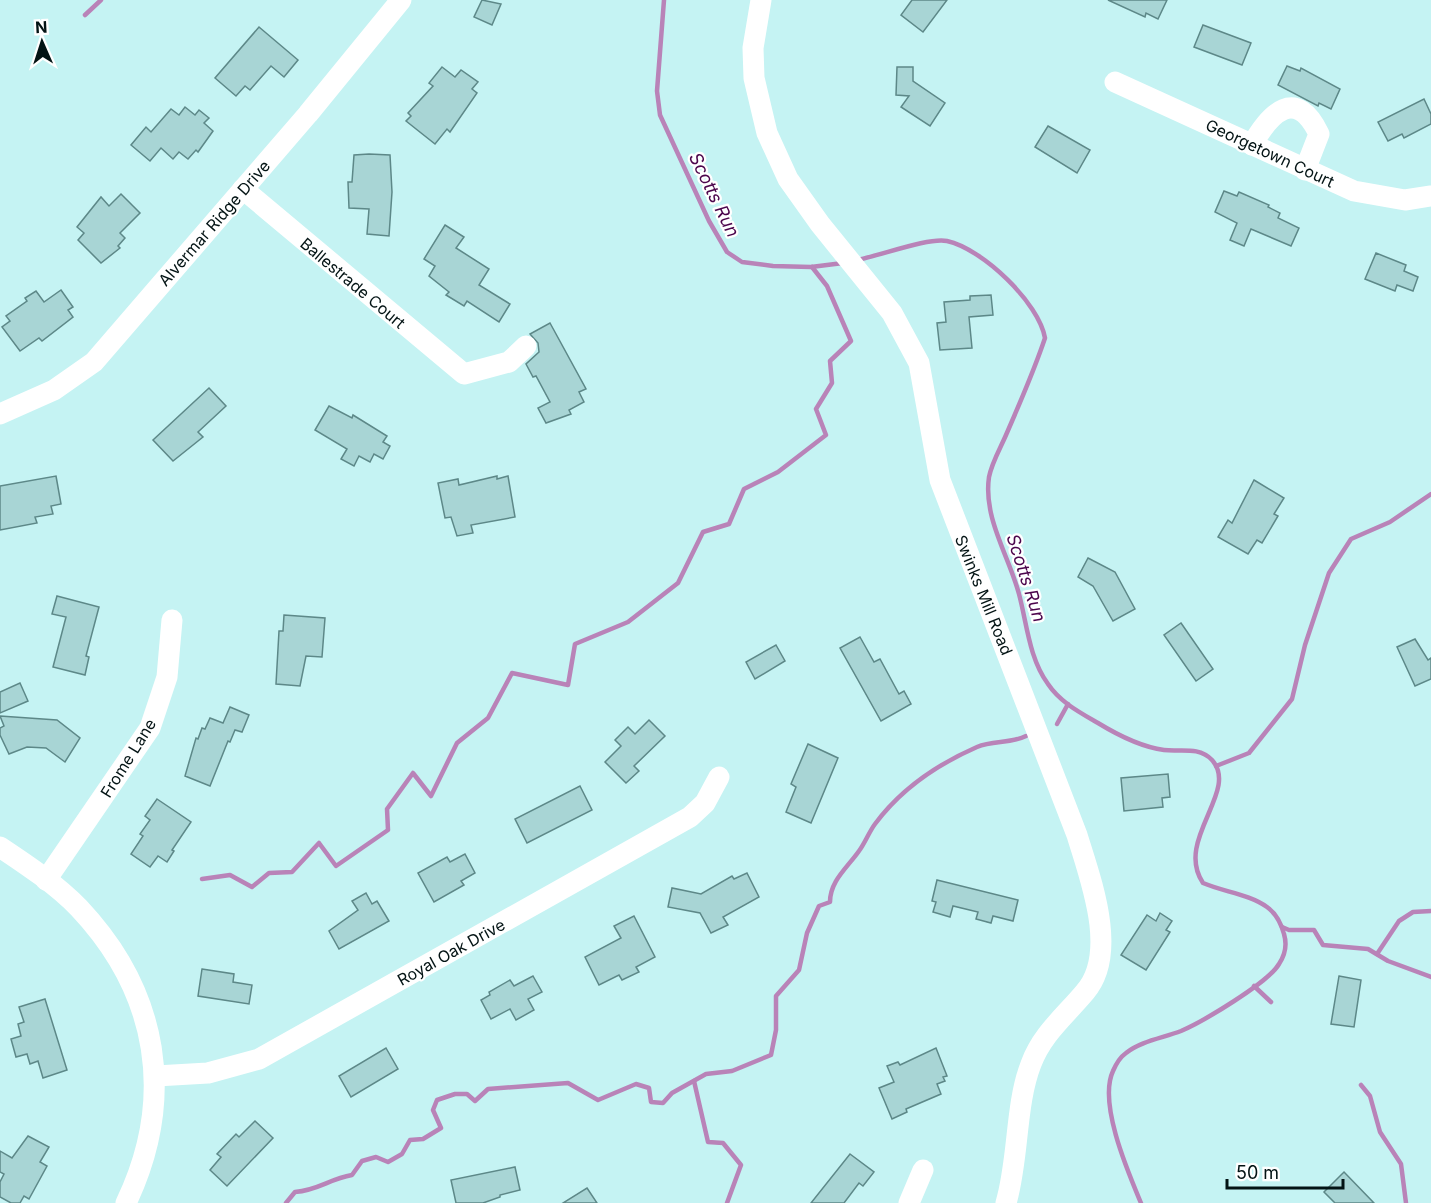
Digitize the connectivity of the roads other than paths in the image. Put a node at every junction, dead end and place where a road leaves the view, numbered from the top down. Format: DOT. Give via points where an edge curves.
graph roads {
  1 [pos="401,0"];
  2 [pos="761,0"];
  3 [pos="1115,82"];
  4 [pos="1252,145"];
  5 [pos="1305,170"];
  6 [pos="243,189"];
  7 [pos="1431,196"];
  8 [pos="526,346"];
  9 [pos="0,414"];
  10 [pos="172,620"];
  11 [pos="719,777"];
  12 [pos="0,847"];
  13 [pos="46,880"];
  14 [pos="156,1076"];
  15 [pos="923,1170"];
  16 [pos="126,1203"];
  17 [pos="909,1203"];
  18 [pos="1006,1203"];
  1 -- 6 [label="street, Alvermar Ridge Drive"];
  2 -- 18 [label="street, Swinks Mill Road" via="753,58 767,133 788,179 892,313 918,363 940,480 1077,835 1099,915 1100,941 1094,978 1056,1022 1031,1064"];
  3 -- 4 [label="street, Georgetown Court"];
  4 -- 5 [label="street, Georgetown Court"];
  4 -- 5 [label="street" via="1269,117 1290,107 1311,117 1319,134"];
  5 -- 7 [label="street, Georgetown Court" via="1382,198"];
  6 -- 8 [label="street, Ballestrade Court" via="464,374 509,362"];
  6 -- 9 [label="street, Alvermar Ridge Drive" via="94,362 54,390"];
  10 -- 13 [label="street, Frome Lane" via="167,677 150,728"];
  11 -- 14 [label="street, Royal Oak Drive" via="705,803 690,817 259,1059 208,1073"];
  12 -- 13 [label="street"];
  13 -- 14 [label="street" via="79,908 125,969 148,1029"];
  14 -- 16 [label="street" via="150,1139"];
  15 -- 17 [label="street"];
}
